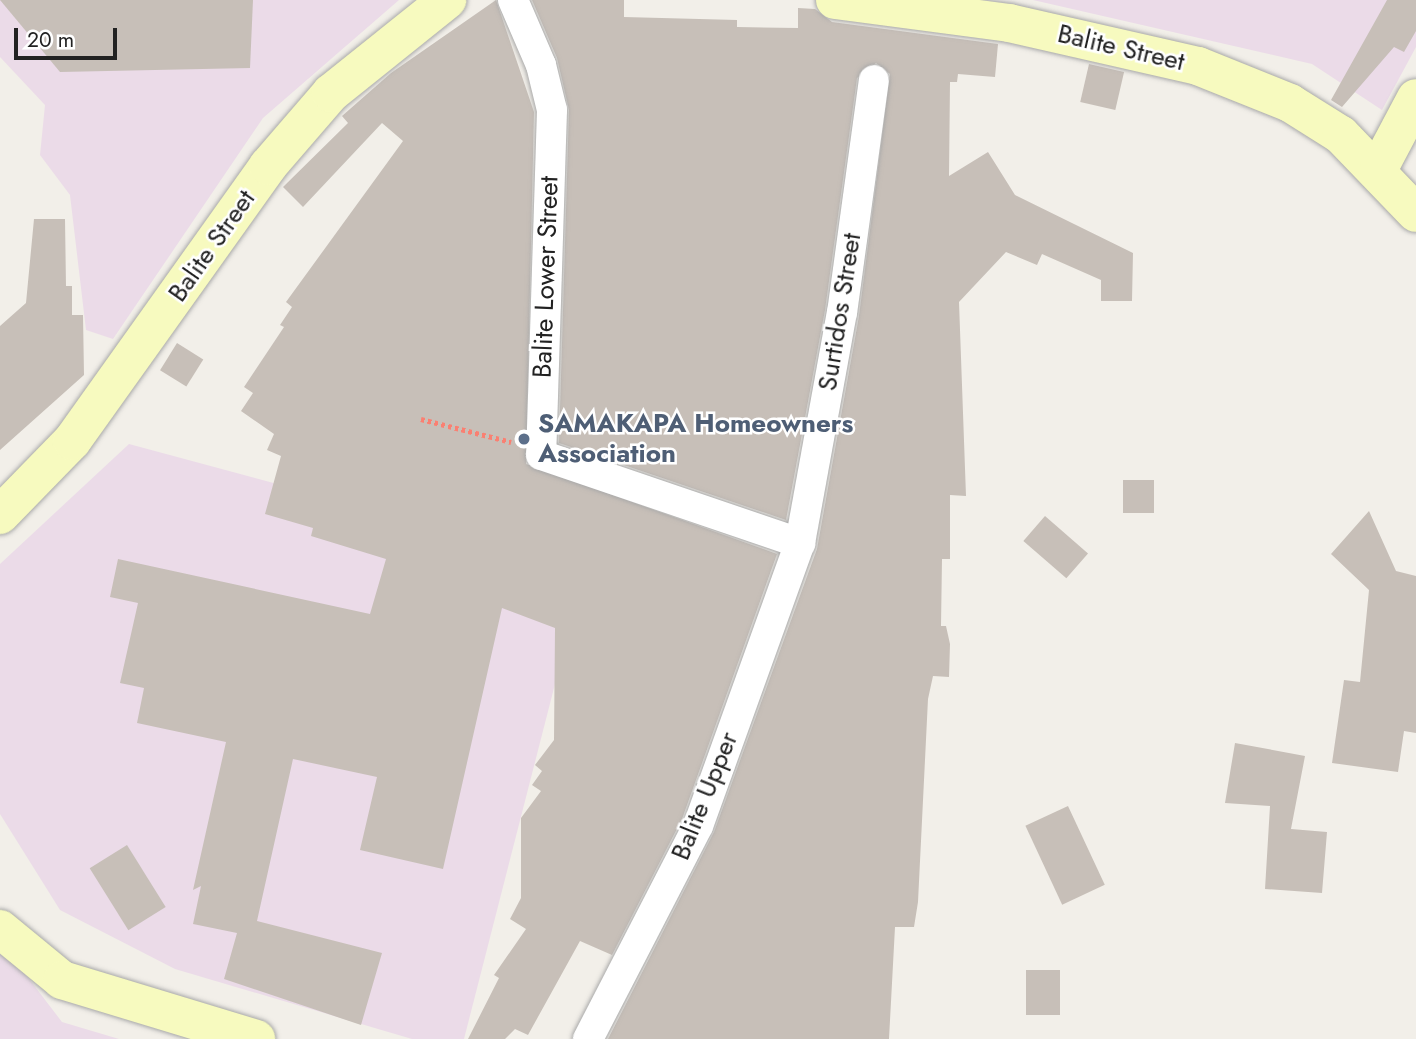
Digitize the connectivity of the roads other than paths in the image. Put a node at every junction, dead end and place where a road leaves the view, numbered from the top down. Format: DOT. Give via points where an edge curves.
graph roads {
  1 [pos="447,0"];
  2 [pos="513,0"];
  3 [pos="835,0"];
  4 [pos="874,80"];
  5 [pos="1416,98"];
  6 [pos="1379,169"];
  7 [pos="1416,213"];
  8 [pos="0,515"];
  9 [pos="800,543"];
  10 [pos="0,929"];
  11 [pos="256,1039"];
  12 [pos="588,1039"];
  1 -- 8 [label="main road, Balite Street" via="331,93 268,166 72,441"];
  2 -- 9 [label="street, Balite Lower Street" via="541,65 551,110 541,455"];
  3 -- 6 [label="main road, Balite Street" via="1009,23 1198,66 1290,103"];
  4 -- 9 [label="street, Surtidos Street" via="840,324"];
  5 -- 6 [label="main road"];
  6 -- 7 [label="main road, Balite Street"];
  9 -- 12 [label="street, Balite Upper" via="698,826"];
  10 -- 11 [label="main road" via="13,946 62,980"];
}
